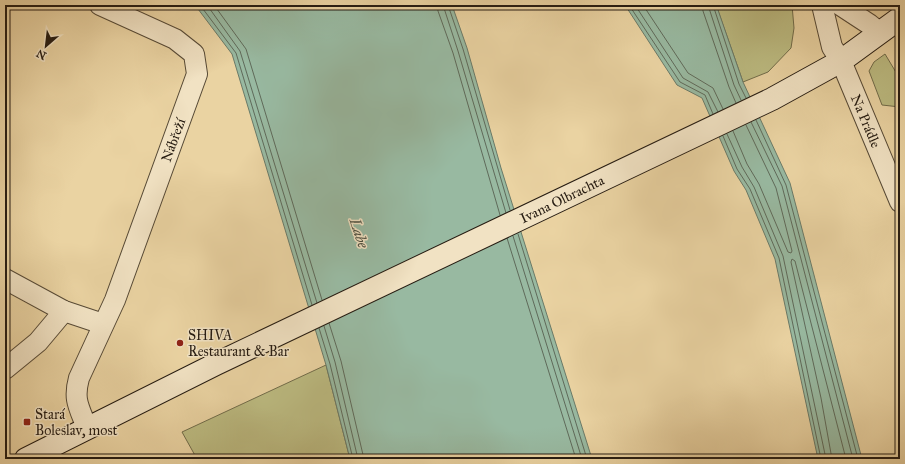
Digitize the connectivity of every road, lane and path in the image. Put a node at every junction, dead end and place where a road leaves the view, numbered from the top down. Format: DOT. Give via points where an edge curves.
graph roads {
  1 [pos="100,5"];
  2 [pos="822,5"];
  3 [pos="840,5"];
  4 [pos="900,18"];
  5 [pos="880,33"];
  6 [pos="842,61"];
  7 [pos="900,202"];
  8 [pos="5,279"];
  9 [pos="64,311"];
  10 [pos="103,324"];
  11 [pos="5,369"];
  12 [pos="87,428"];
  13 [pos="26,459"];
  1 -- 10 [label="street, Nábřeží" via="175,39 194,54 197,74 118,293"];
  2 -- 6 [label="street, Na Prádle" via="832,47"];
  3 -- 5 [label="street"];
  4 -- 5 [label="main road, Ivana Olbrachta"];
  5 -- 6 [label="main road, Ivana Olbrachta"];
  6 -- 7 [label="street, Na Prádle"];
  6 -- 12 [label="main road, Ivana Olbrachta" via="772,99"];
  8 -- 9 [label="street"];
  9 -- 10 [label="street"];
  9 -- 11 [label="street" via="38,342"];
  10 -- 12 [label="street, Nábřeží" via="76,390 76,398"];
  12 -- 13 [label="main road, Ivana Olbrachta"];
}
